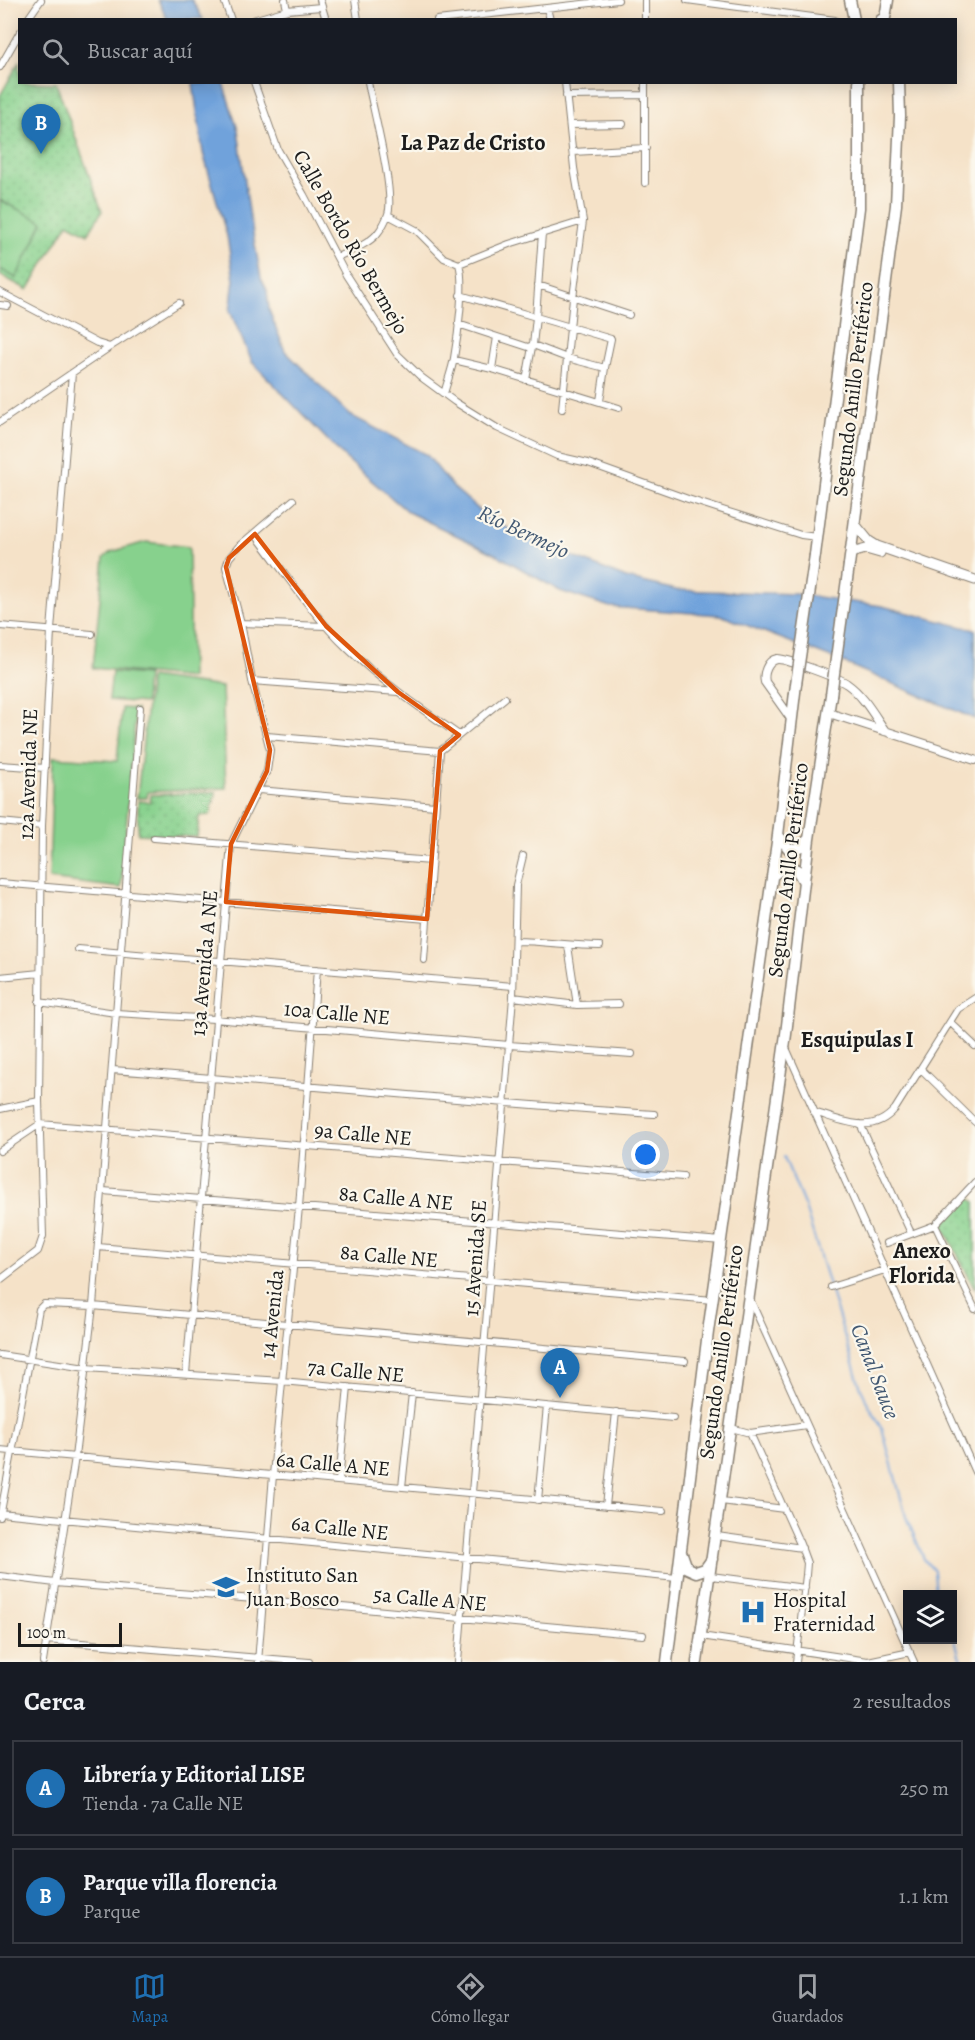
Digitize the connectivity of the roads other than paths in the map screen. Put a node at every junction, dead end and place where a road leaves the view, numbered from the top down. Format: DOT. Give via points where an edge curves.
graph roads {
  1 [pos="41,0"];
  2 [pos="224,0"];
  3 [pos="285,0"];
  4 [pos="355,0"];
  5 [pos="618,0"];
  6 [pos="645,0"];
  7 [pos="687,0"];
  8 [pos="889,0"];
  9 [pos="851,2"];
  10 [pos="321,3"];
  11 [pos="547,8"];
  12 [pos="287,10"];
  13 [pos="28,18"];
  14 [pos="230,18"];
  15 [pos="260,18"];
  16 [pos="325,18"];
  17 [pos="358,18"];
  18 [pos="454,18"];
  19 [pos="550,18"];
  20 [pos="645,18"];
  21 [pos="820,18"];
  22 [pos="854,18"];
  23 [pos="860,18"];
  24 [pos="885,18"];
  25 [pos="893,18"];
  26 [pos="18,36"];
  27 [pos="0,67"];
  28 [pos="256,84"];
  29 [pos="368,84"];
  30 [pos="565,84"];
  31 [pos="645,84"];
  32 [pos="859,84"];
  33 [pos="899,84"];
  34 [pos="645,95"];
  35 [pos="566,96"];
  36 [pos="623,124"];
  37 [pos="570,125"];
  38 [pos="646,148"];
  39 [pos="573,152"];
  40 [pos="645,183"];
  41 [pos="388,215"];
  42 [pos="583,221"];
  43 [pos="542,233"];
  44 [pos="337,256"];
  45 [pos="459,264"];
  46 [pos="538,285"];
  47 [pos="0,292"];
  48 [pos="460,295"];
  49 [pos="573,298"];
  50 [pos="180,303"];
  51 [pos="0,305"];
  52 [pos="8,306"];
  53 [pos="629,315"];
  54 [pos="536,317"];
  55 [pos="458,324"];
  56 [pos="570,327"];
  57 [pos="497,337"];
  58 [pos="532,346"];
  59 [pos="110,347"];
  60 [pos="567,358"];
  61 [pos="454,360"];
  62 [pos="605,368"];
  63 [pos="492,369"];
  64 [pos="72,374"];
  65 [pos="526,380"];
  66 [pos="564,392"];
  67 [pos="444,394"];
  68 [pos="600,401"];
  69 [pos="619,408"];
  70 [pos="562,409"];
  71 [pos="0,422"];
  72 [pos="293,500"];
  73 [pos="855,524"];
  74 [pos="255,534"];
  75 [pos="817,537"];
  76 [pos="851,553"];
  77 [pos="975,582"];
  78 [pos="241,622"];
  79 [pos="0,626"];
  80 [pos="326,626"];
  81 [pos="51,630"];
  82 [pos="92,634"];
  83 [pos="252,681"];
  84 [pos="398,692"];
  85 [pos="505,698"];
  86 [pos="140,708"];
  87 [pos="829,713"];
  88 [pos="792,721"];
  89 [pos="885,731"];
  90 [pos="459,735"];
  91 [pos="267,736"];
  92 [pos="440,751"];
  93 [pos="975,760"];
  94 [pos="0,765"];
  95 [pos="45,768"];
  96 [pos="259,790"];
  97 [pos="435,806"];
  98 [pos="0,822"];
  99 [pos="42,826"];
  100 [pos="778,835"];
  101 [pos="154,838"];
  102 [pos="809,839"];
  103 [pos="231,844"];
  104 [pos="523,856"];
  105 [pos="431,861"];
  106 [pos="772,876"];
  107 [pos="804,882"];
  108 [pos="0,883"];
  109 [pos="41,885"];
  110 [pos="127,893"];
  111 [pos="226,902"];
  112 [pos="427,919"];
  113 [pos="515,942"];
  114 [pos="568,946"];
  115 [pos="600,946"];
  116 [pos="78,948"];
  117 [pos="121,952"];
  118 [pos="424,960"];
  119 [pos="220,961"];
  120 [pos="317,969"];
  121 [pos="40,973"];
  122 [pos="0,977"];
  123 [pos="513,986"];
  124 [pos="513,997"];
  125 [pos="975,998"];
  126 [pos="39,1002"];
  127 [pos="619,1004"];
  128 [pos="577,1005"];
  129 [pos="116,1013"];
  130 [pos="214,1019"];
  131 [pos="951,1023"];
  132 [pos="313,1028"];
  133 [pos="784,1044"];
  134 [pos="509,1045"];
  135 [pos="975,1046"];
  136 [pos="632,1054"];
  137 [pos="112,1070"];
  138 [pos="922,1070"];
  139 [pos="212,1078"];
  140 [pos="308,1086"];
  141 [pos="39,1101"];
  142 [pos="503,1104"];
  143 [pos="0,1109"];
  144 [pos="814,1112"];
  145 [pos="654,1114"];
  146 [pos="975,1122"];
  147 [pos="40,1124"];
  148 [pos="860,1124"];
  149 [pos="108,1129"];
  150 [pos="206,1137"];
  151 [pos="304,1145"];
  152 [pos="0,1151"];
  153 [pos="499,1162"];
  154 [pos="683,1177"];
  155 [pos="973,1187"];
  156 [pos="103,1191"];
  157 [pos="200,1199"];
  158 [pos="299,1207"];
  159 [pos="494,1222"];
  160 [pos="935,1225"];
  161 [pos="911,1233"];
  162 [pos="722,1240"];
  163 [pos="887,1243"];
  164 [pos="98,1247"];
  165 [pos="196,1256"];
  166 [pos="293,1264"];
  167 [pos="885,1270"];
  168 [pos="0,1280"];
  169 [pos="490,1281"];
  170 [pos="831,1287"];
  171 [pos="748,1296"];
  172 [pos="712,1300"];
  173 [pos="93,1306"];
  174 [pos="975,1309"];
  175 [pos="192,1316"];
  176 [pos="288,1324"];
  177 [pos="485,1343"];
  178 [pos="0,1355"];
  179 [pos="29,1361"];
  180 [pos="685,1361"];
  181 [pos="86,1368"];
  182 [pos="186,1374"];
  183 [pos="282,1381"];
  184 [pos="348,1387"];
  185 [pos="412,1393"];
  186 [pos="480,1400"];
  187 [pos="547,1406"];
  188 [pos="616,1412"];
  189 [pos="673,1418"];
  190 [pos="807,1425"];
  191 [pos="730,1428"];
  192 [pos="750,1433"];
  193 [pos="0,1450"];
  194 [pos="11,1451"];
  195 [pos="75,1457"];
  196 [pos="975,1472"];
  197 [pos="273,1475"];
  198 [pos="339,1481"];
  199 [pos="402,1487"];
  200 [pos="472,1493"];
  201 [pos="538,1500"];
  202 [pos="721,1501"];
  203 [pos="606,1506"];
  204 [pos="783,1509"];
  205 [pos="663,1511"];
  206 [pos="0,1514"];
  207 [pos="65,1520"];
  208 [pos="717,1536"];
  209 [pos="268,1538"];
  210 [pos="681,1547"];
  211 [pos="802,1548"];
  212 [pos="714,1553"];
  213 [pos="467,1557"];
  214 [pos="0,1576"];
  215 [pos="711,1576"];
  216 [pos="677,1578"];
  217 [pos="55,1583"];
  218 [pos="805,1588"];
  219 [pos="263,1600"];
  220 [pos="462,1618"];
  221 [pos="643,1635"];
  222 [pos="702,1636"];
  223 [pos="46,1640"];
  224 [pos="797,1650"];
  225 [pos="910,1652"];
  226 [pos="258,1660"];
  227 [pos="43,1662"];
  228 [pos="309,1662"];
  229 [pos="458,1662"];
  230 [pos="667,1662"];
  231 [pos="698,1662"];
  232 [pos="796,1662"];
  233 [pos="914,1662"];
  1 -- 13 [label="street"];
  2 -- 14 [label="street"];
  3 -- 12 [label="street"];
  4 -- 17 [label="street"];
  5 -- 11 [label="street"];
  6 -- 20 [label="street"];
  7 -- 21 [label="street"];
  8 -- 24 [label="main road"];
  8 -- 25 [label="main road"];
  9 -- 22 [label="main road"];
  9 -- 23 [label="main road"];
  10 -- 12 [label="street"];
  10 -- 16 [label="street"];
  11 -- 18 [label="street"];
  11 -- 19 [label="street"];
  12 -- 15 [label="street"];
  26 -- 27 [label="street"];
  28 -- 44 [label="street, Calle Bordo Río Bermejo" via="278,150"];
  29 -- 41 [label="street" via="387,177"];
  30 -- 35 [label="street"];
  31 -- 34 [label="street"];
  32 -- 75 [label="main road, Segundo Anillo Periférico" via="859,208"];
  33 -- 73 [label="main road, Segundo Anillo Periférico" via="896,205"];
  34 -- 35 [label="street"];
  34 -- 38 [label="street"];
  35 -- 37 [label="street"];
  36 -- 37 [label="street"];
  37 -- 39 [label="street"];
  38 -- 39 [label="street"];
  38 -- 40 [label="street"];
  39 -- 42 [label="street"];
  41 -- 44 [label="street" via="376,235"];
  41 -- 45 [label="street" via="416,230 444,258"];
  42 -- 43 [label="street"];
  42 -- 49 [label="street"];
  43 -- 45 [label="street"];
  43 -- 46 [label="street"];
  44 -- 67 [label="street, Calle Bordo Río Bermejo" via="397,354"];
  45 -- 48 [label="street"];
  46 -- 49 [label="street"];
  46 -- 54 [label="street"];
  47 -- 59 [label="street"];
  48 -- 54 [label="street"];
  48 -- 55 [label="street"];
  49 -- 53 [label="street"];
  49 -- 56 [label="street"];
  50 -- 59 [label="street"];
  51 -- 52 [label="street"];
  54 -- 56 [label="street"];
  54 -- 58 [label="street"];
  55 -- 57 [label="street"];
  55 -- 61 [label="street"];
  56 -- 60 [label="street"];
  56 -- 62 [label="street" via="611,339"];
  57 -- 58 [label="street"];
  57 -- 63 [label="street"];
  58 -- 60 [label="street"];
  58 -- 65 [label="street"];
  59 -- 64 [label="street"];
  60 -- 62 [label="street"];
  60 -- 66 [label="street"];
  61 -- 63 [label="street"];
  61 -- 67 [label="street"];
  62 -- 68 [label="street"];
  63 -- 65 [label="street"];
  64 -- 71 [label="street"];
  64 -- 81 [label="street, 12a Avenida NE"];
  65 -- 66 [label="street"];
  66 -- 68 [label="street"];
  66 -- 70 [label="street"];
  67 -- 75 [label="street, Calle Bordo Río Bermejo" via="497,428 557,456"];
  68 -- 69 [label="street"];
  72 -- 74 [label="street"];
  73 -- 76 [label="main road, Segundo Anillo Periférico"];
  73 -- 77 [label="main road" via="877,546"];
  74 -- 78 [label="street, 13a Avenida A NE" via="229,558 226,567"];
  74 -- 80 [label="street"];
  75 -- 88 [label="main road, Segundo Anillo Periférico, bridge"];
  76 -- 77 [label="main road" via="858,549 875,551"];
  76 -- 87 [label="main road, Segundo Anillo Periférico, bridge"];
  78 -- 80 [label="street"];
  78 -- 83 [label="street, 13a Avenida A NE"];
  79 -- 81 [label="street"];
  80 -- 84 [label="street"];
  81 -- 82 [label="street"];
  81 -- 95 [label="street, 12a Avenida NE"];
  83 -- 84 [label="street"];
  83 -- 91 [label="street, 13a Avenida A NE"];
  84 -- 90 [label="street"];
  85 -- 90 [label="street"];
  86 -- 110 [label="street"];
  87 -- 89 [label="street"];
  87 -- 102 [label="main road, Segundo Anillo Periférico"];
  88 -- 89 [label="street" via="765,682 766,668 774,660 795,663 849,685"];
  88 -- 100 [label="main road, Segundo Anillo Periférico"];
  89 -- 93 [label="street"];
  90 -- 92 [label="street"];
  91 -- 92 [label="street"];
  91 -- 96 [label="street, 13a Avenida A NE" via="267,771"];
  92 -- 97 [label="street"];
  94 -- 95 [label="street"];
  95 -- 99 [label="street, 12a Avenida NE"];
  96 -- 97 [label="street"];
  96 -- 103 [label="street, 13a Avenida A NE"];
  97 -- 105 [label="street"];
  98 -- 99 [label="street"];
  99 -- 109 [label="street, 12a Avenida NE"];
  100 -- 102 [label="main road" via="789,849 800,847"];
  100 -- 106 [label="main road, Segundo Anillo Periférico"];
  101 -- 103 [label="street"];
  102 -- 107 [label="main road, Segundo Anillo Periférico"];
  103 -- 105 [label="street"];
  103 -- 111 [label="street, 13a Avenida A NE"];
  104 -- 113 [label="street, 15 Avenida SE" via="516,885"];
  105 -- 112 [label="street"];
  106 -- 107 [label="main road" via="782,868 793,867"];
  106 -- 162 [label="main road, Segundo Anillo Periférico"];
  107 -- 133 [label="main road, Segundo Anillo Periférico"];
  108 -- 109 [label="street"];
  109 -- 110 [label="street"];
  109 -- 121 [label="street, 12a Avenida NE"];
  110 -- 111 [label="street"];
  110 -- 117 [label="street"];
  111 -- 112 [label="street"];
  111 -- 119 [label="street, 13a Avenida A NE"];
  112 -- 118 [label="street"];
  113 -- 114 [label="street"];
  113 -- 123 [label="street, 15 Avenida SE"];
  114 -- 115 [label="street"];
  114 -- 128 [label="street"];
  116 -- 117 [label="street"];
  117 -- 119 [label="street"];
  117 -- 129 [label="street"];
  119 -- 120 [label="street"];
  119 -- 130 [label="street, 13a Avenida A NE"];
  120 -- 123 [label="street"];
  120 -- 132 [label="street, 14 Avenida"];
  121 -- 122 [label="street"];
  121 -- 126 [label="street, 12a Avenida NE"];
  123 -- 124 [label="street, 15 Avenida SE"];
  124 -- 128 [label="street"];
  124 -- 134 [label="street, 15 Avenida SE"];
  125 -- 131 [label="street" via="958,1010"];
  126 -- 129 [label="street, 10a Calle NE"];
  126 -- 141 [label="street, 12a Avenida NE"];
  127 -- 128 [label="street"];
  129 -- 130 [label="street, 10a Calle NE"];
  129 -- 137 [label="street"];
  130 -- 132 [label="street, 10a Calle NE"];
  130 -- 139 [label="street, 13a Avenida A NE"];
  131 -- 135 [label="street"];
  131 -- 138 [label="street"];
  132 -- 134 [label="street, 10a Calle NE"];
  132 -- 140 [label="street, 14 Avenida"];
  133 -- 144 [label="street"];
  133 -- 171 [label="main road, Segundo Anillo Periférico"];
  134 -- 136 [label="street, 10a Calle NE"];
  134 -- 142 [label="street, 15 Avenida SE"];
  137 -- 139 [label="street"];
  137 -- 149 [label="street"];
  138 -- 146 [label="street"];
  138 -- 148 [label="street" via="889,1116 876,1124"];
  139 -- 140 [label="street"];
  139 -- 150 [label="street, 13a Avenida A NE"];
  140 -- 142 [label="street"];
  140 -- 151 [label="street, 14 Avenida"];
  141 -- 143 [label="street"];
  141 -- 147 [label="street, 12a Avenida NE"];
  142 -- 145 [label="street"];
  142 -- 153 [label="street, 15 Avenida SE"];
  144 -- 148 [label="street"];
  144 -- 167 [label="street"];
  147 -- 149 [label="street, 9a Calle NE"];
  147 -- 152 [label="street"];
  147 -- 168 [label="street, 12a Avenida NE" via="41,1248"];
  148 -- 161 [label="street"];
  149 -- 150 [label="street, 9a Calle NE"];
  149 -- 156 [label="street"];
  150 -- 151 [label="street, 9a Calle NE"];
  150 -- 157 [label="street, 13a Avenida A NE"];
  151 -- 153 [label="street, 9a Calle NE"];
  151 -- 158 [label="street, 14 Avenida"];
  153 -- 154 [label="street, 9a Calle NE"];
  153 -- 159 [label="street, 15 Avenida SE"];
  155 -- 160 [label="street"];
  156 -- 157 [label="street, 8a Calle A NE"];
  156 -- 164 [label="street"];
  157 -- 158 [label="street, 8a Calle A NE"];
  157 -- 165 [label="street, 13a Avenida A NE"];
  158 -- 159 [label="street, 8a Calle A NE"];
  158 -- 166 [label="street, 14 Avenida"];
  159 -- 162 [label="street, 8a Calle A NE"];
  159 -- 169 [label="street, 15 Avenida SE"];
  160 -- 161 [label="street"];
  160 -- 174 [label="street"];
  161 -- 163 [label="street"];
  162 -- 172 [label="main road, Segundo Anillo Periférico"];
  164 -- 165 [label="street, 8a Calle NE"];
  164 -- 173 [label="street"];
  165 -- 166 [label="street, 8a Calle NE"];
  165 -- 175 [label="street, 13a Avenida A NE"];
  166 -- 169 [label="street, 8a Calle NE"];
  166 -- 176 [label="street, 14 Avenida"];
  167 -- 170 [label="street"];
  167 -- 196 [label="street"];
  169 -- 172 [label="street, 8a Calle NE"];
  169 -- 177 [label="street, 15 Avenida SE"];
  171 -- 190 [label="street"];
  171 -- 191 [label="main road, Segundo Anillo Periférico"];
  172 -- 210 [label="main road, Segundo Anillo Periférico"];
  173 -- 175 [label="street"];
  173 -- 179 [label="street" via="41,1305"];
  173 -- 181 [label="street"];
  175 -- 176 [label="street"];
  175 -- 182 [label="street, 13a Avenida A NE"];
  176 -- 177 [label="street"];
  176 -- 183 [label="street, 14 Avenida"];
  177 -- 180 [label="street"];
  177 -- 186 [label="street, 15 Avenida SE"];
  178 -- 179 [label="street, 7a Calle NE"];
  179 -- 181 [label="street, 7a Calle NE"];
  179 -- 194 [label="street"];
  181 -- 182 [label="street, 7a Calle NE"];
  181 -- 195 [label="street"];
  182 -- 183 [label="street, 7a Calle NE"];
  183 -- 184 [label="street, 7a Calle NE"];
  183 -- 197 [label="street, 14 Avenida"];
  184 -- 185 [label="street, 7a Calle NE"];
  184 -- 198 [label="street"];
  185 -- 186 [label="street, 7a Calle NE"];
  185 -- 199 [label="street"];
  186 -- 187 [label="street, 7a Calle NE"];
  186 -- 200 [label="street, 15 Avenida SE"];
  187 -- 188 [label="street, 7a Calle NE"];
  187 -- 201 [label="street"];
  188 -- 189 [label="street, 7a Calle NE"];
  188 -- 203 [label="street"];
  190 -- 192 [label="street"];
  190 -- 225 [label="street"];
  191 -- 192 [label="street"];
  191 -- 202 [label="main road, Segundo Anillo Periférico"];
  192 -- 204 [label="street"];
  193 -- 194 [label="street, 6a Calle A NE"];
  194 -- 195 [label="street, 6a Calle A NE"];
  194 -- 206 [label="street"];
  195 -- 197 [label="street, 6a Calle A NE"];
  195 -- 207 [label="street"];
  197 -- 198 [label="street, 6a Calle A NE"];
  197 -- 209 [label="street, 14 Avenida"];
  198 -- 199 [label="street, 6a Calle A NE"];
  199 -- 200 [label="street, 6a Calle A NE"];
  200 -- 201 [label="street, 6a Calle A NE"];
  200 -- 213 [label="street, 15 Avenida SE"];
  201 -- 203 [label="street, 6a Calle A NE"];
  202 -- 204 [label="street"];
  202 -- 208 [label="main road, Segundo Anillo Periférico"];
  203 -- 205 [label="street, 6a Calle A NE"];
  204 -- 211 [label="street"];
  206 -- 207 [label="street, 6a Calle NE"];
  207 -- 209 [label="street, 6a Calle NE"];
  207 -- 217 [label="street"];
  208 -- 211 [label="street"];
  208 -- 212 [label="main road, Segundo Anillo Periférico"];
  209 -- 213 [label="street, 6a Calle NE"];
  209 -- 219 [label="street, 14 Avenida"];
  210 -- 212 [label="main road" via="684,1564 696,1572 707,1567"];
  210 -- 216 [label="main road, Segundo Anillo Periférico"];
  211 -- 218 [label="street" via="807,1563"];
  212 -- 215 [label="main road, Segundo Anillo Periférico"];
  213 -- 216 [label="street, 6a Calle NE"];
  213 -- 220 [label="street, 15 Avenida SE"];
  214 -- 217 [label="street, 5a Calle A NE"];
  215 -- 218 [label="street"];
  215 -- 222 [label="main road, Segundo Anillo Periférico"];
  216 -- 230 [label="main road, Segundo Anillo Periférico"];
  217 -- 219 [label="street, 5a Calle A NE"];
  217 -- 223 [label="street"];
  218 -- 224 [label="street"];
  219 -- 220 [label="street, 5a Calle A NE"];
  219 -- 226 [label="street, 14 Avenida"];
  220 -- 221 [label="street, 5a Calle A NE"];
  220 -- 229 [label="street, 15 Avenida SE"];
  222 -- 224 [label="street"];
  222 -- 231 [label="main road, Segundo Anillo Periférico"];
  223 -- 226 [label="street"];
  223 -- 227 [label="street"];
  224 -- 225 [label="street" via="868,1660"];
  224 -- 232 [label="street"];
  225 -- 233 [label="street"];
  226 -- 228 [label="street"];
}
